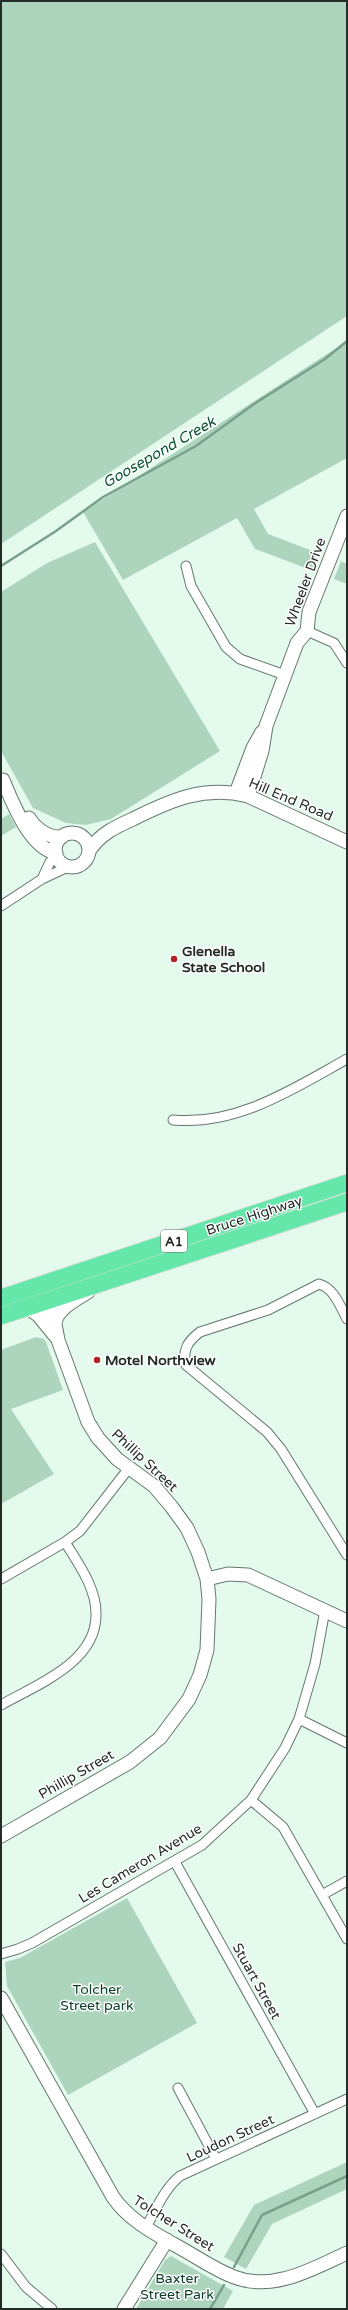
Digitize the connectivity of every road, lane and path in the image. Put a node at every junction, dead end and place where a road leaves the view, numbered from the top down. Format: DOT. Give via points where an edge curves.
graph roads {
  1 [pos="347,516"];
  2 [pos="186,566"];
  3 [pos="307,630"];
  4 [pos="347,663"];
  5 [pos="285,675"];
  6 [pos="2,778"];
  7 [pos="242,795"];
  8 [pos="108,831"];
  9 [pos="78,834"];
  10 [pos="62,837"];
  11 [pos="347,842"];
  12 [pos="89,851"];
  13 [pos="56,854"];
  14 [pos="70,866"];
  15 [pos="42,879"];
  16 [pos="1,906"];
  17 [pos="347,1059"];
  18 [pos="172,1120"];
  19 [pos="347,1183"];
  20 [pos="347,1202"];
  21 [pos="102,1284"];
  22 [pos="1,1298"];
  23 [pos="47,1300"];
  24 [pos="1,1305"];
  25 [pos="26,1307"];
  26 [pos="1,1316"];
  27 [pos="347,1319"];
  28 [pos="55,1324"];
  29 [pos="58,1340"];
  30 [pos="129,1468"];
  31 [pos="65,1542"];
  32 [pos="347,1555"];
  33 [pos="1,1579"];
  34 [pos="207,1579"];
  35 [pos="325,1610"];
  36 [pos="347,1620"];
  37 [pos="1,1705"];
  38 [pos="299,1719"];
  39 [pos="347,1743"];
  40 [pos="252,1800"];
  41 [pos="1,1836"];
  42 [pos="175,1862"];
  43 [pos="347,1881"];
  44 [pos="322,1895"];
  45 [pos="347,1939"];
  46 [pos="1,1954"];
  47 [pos="1,1998"];
  48 [pos="178,2088"];
  49 [pos="347,2099"];
  50 [pos="315,2114"];
  51 [pos="216,2159"];
  52 [pos="146,2227"];
  53 [pos="167,2240"];
  54 [pos="347,2253"];
  55 [pos="1,2254"];
  56 [pos="52,2309"];
  57 [pos="124,2309"];
  1 -- 3 [label="street, Wheeler Drive" via="309,612"];
  2 -- 5 [label="street" via="191,586 230,650 240,659"];
  3 -- 4 [label="street" via="334,643"];
  3 -- 5 [label="street, Wheeler Drive" via="297,644"];
  5 -- 7 [label="street, Wheeler Drive" via="266,726 262,751"];
  6 -- 10 [label="street" via="38,829 49,835"];
  6 -- 13 [label="street" via="27,829 49,852"];
  7 -- 8 [label="street, Hill End Road" via="208,793 178,798"];
  7 -- 11 [label="street, Hill End Road"];
  8 -- 9 [label="street, Hill End Road"];
  8 -- 12 [label="street, Hill End Road" via="98,838"];
  9 -- 10 [label="street" via="67,834"];
  9 -- 12 [label="street" via="87,841"];
  10 -- 13 [label="street" via="56,847"];
  12 -- 14 [label="street" via="85,861"];
  13 -- 14 [label="street" via="61,862"];
  13 -- 15 [label="street"];
  14 -- 15 [label="street"];
  15 -- 16 [label="street"];
  17 -- 18 [label="street" via="269,1102 202,1121"];
  19 -- 22 [label="highway, Bruce Highway / A1"];
  20 -- 21 [label="highway, Bruce Highway / A1"];
  21 -- 23 [label="highway, Bruce Highway / A1"];
  21 -- 28 [label="street" via="65,1308"];
  23 -- 24 [label="highway" via="32,1295"];
  23 -- 25 [label="highway, Bruce Highway / A1"];
  23 -- 28 [label="street"];
  25 -- 26 [label="highway, Bruce Highway / A1"];
  25 -- 29 [label="street" via="38,1315"];
  27 -- 32 [label="street" via="333,1292 326,1285 319,1284 268,1310 200,1332 192,1337 186,1346 184,1357 186,1365 266,1432 281,1449 304,1482"];
  28 -- 29 [label="street"];
  29 -- 30 [label="street, Phillip Street" via="88,1422 112,1454"];
  30 -- 31 [label="street" via="90,1520"];
  30 -- 34 [label="street, Phillip Street" via="154,1486 187,1528"];
  31 -- 33 [label="street"];
  31 -- 37 [label="street" via="88,1583 94,1601 96,1615 91,1637 86,1649 71,1662"];
  34 -- 35 [label="street" via="228,1574 248,1575"];
  34 -- 41 [label="street, Phillip Street" via="207,1650 189,1700 174,1721 160,1738 130,1762"];
  35 -- 36 [label="street"];
  35 -- 38 [label="street, Les Cameron Avenue" via="315,1664"];
  38 -- 39 [label="street"];
  38 -- 40 [label="street, Les Cameron Avenue" via="285,1748"];
  40 -- 42 [label="street, Les Cameron Avenue" via="202,1845"];
  40 -- 44 [label="street" via="283,1827"];
  42 -- 46 [label="street, Les Cameron Avenue" via="32,1943"];
  42 -- 50 [label="street, Stuart Street"];
  43 -- 44 [label="street"];
  44 -- 45 [label="street"];
  47 -- 52 [label="street, Tolcher Street" via="113,2197 123,2210"];
  48 -- 51 [label="street"];
  49 -- 50 [label="street, Loudon Street"];
  50 -- 51 [label="street, Loudon Street"];
  51 -- 52 [label="street, Loudon Street" via="173,2182"];
  52 -- 53 [label="street, Tolcher Street"];
  53 -- 54 [label="street, Tolcher Street" via="231,2276 254,2281 292,2278"];
  53 -- 57 [label="street"];
  55 -- 56 [label="street" via="26,2287"];
}
